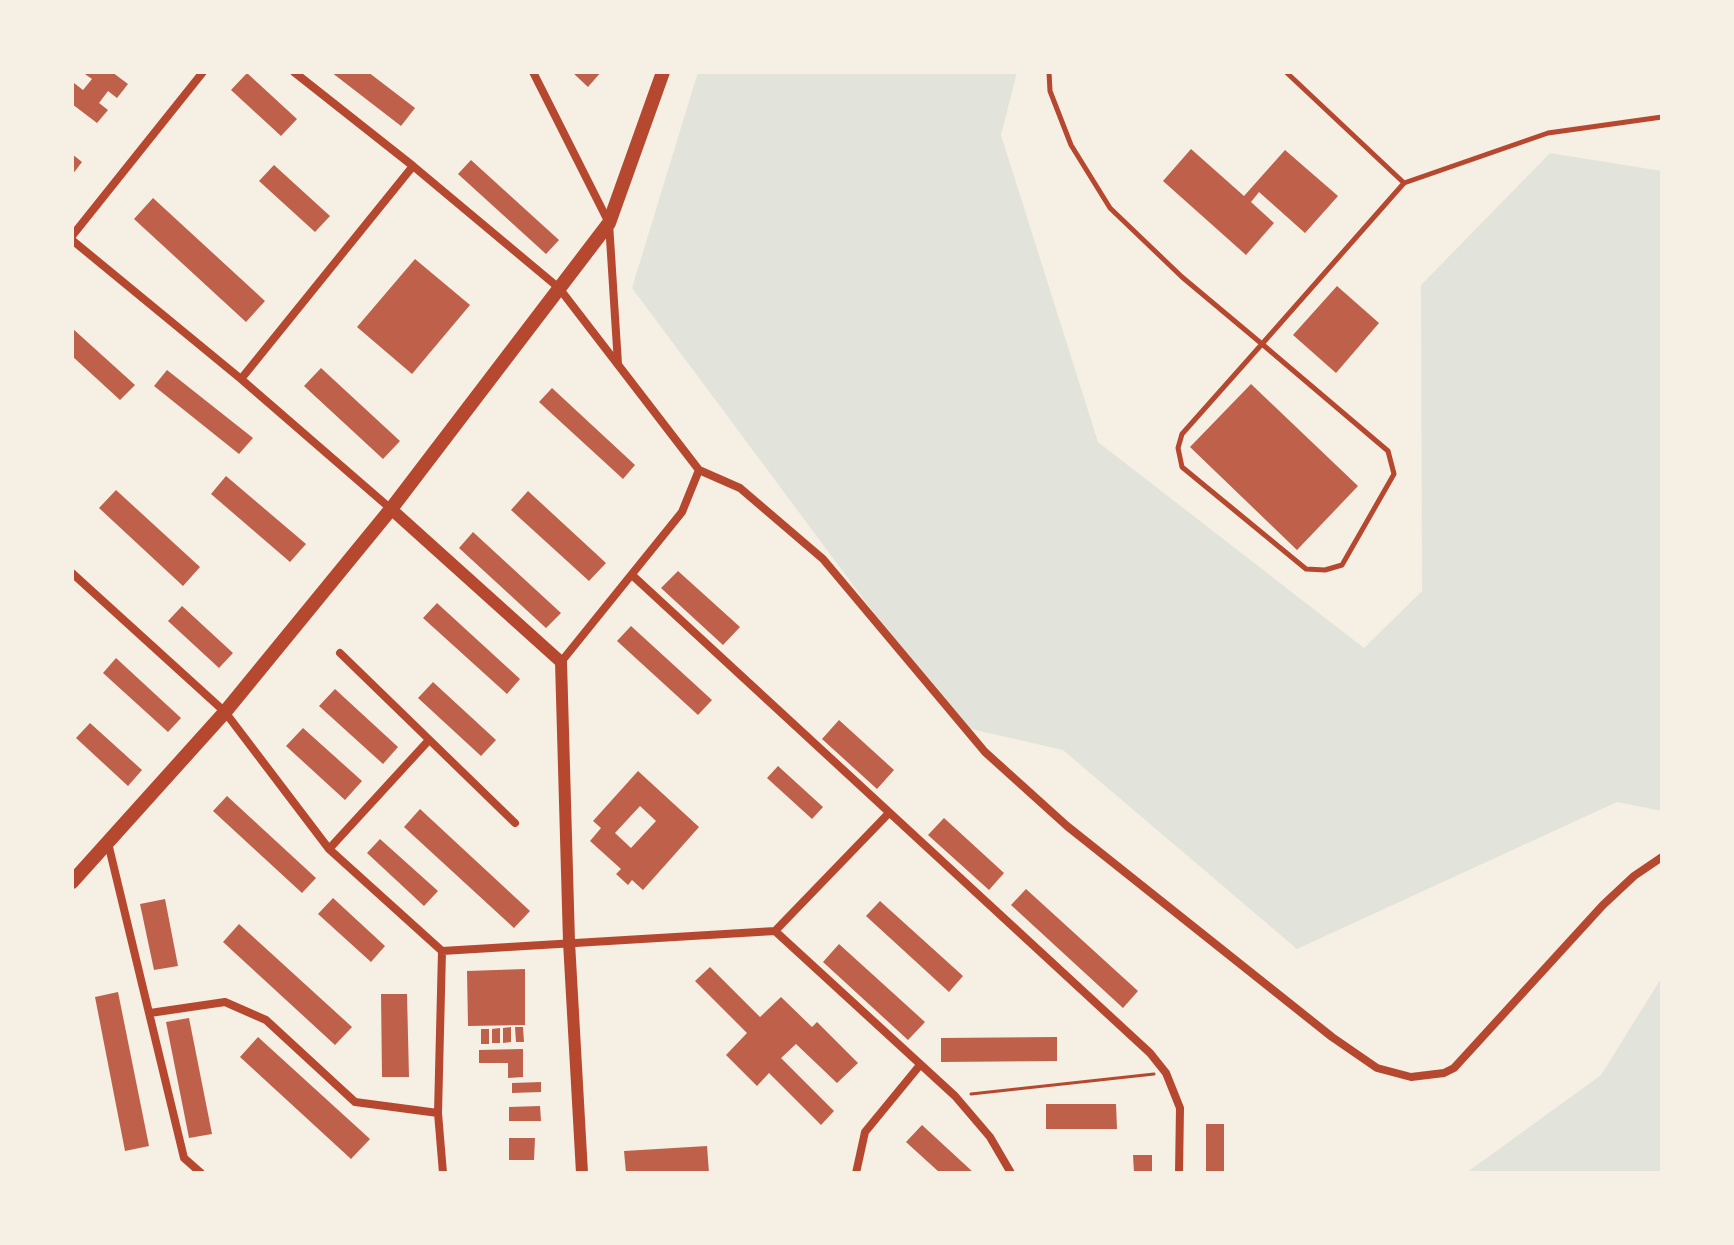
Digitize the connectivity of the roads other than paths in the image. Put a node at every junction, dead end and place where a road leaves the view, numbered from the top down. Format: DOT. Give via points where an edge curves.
graph roads {
  1 [pos="203,72"];
  2 [pos="294,72"];
  3 [pos="533,72"];
  4 [pos="663,72"];
  5 [pos="1049,72"];
  6 [pos="1286,72"];
  7 [pos="1662,117"];
  8 [pos="413,166"];
  9 [pos="1404,183"];
  10 [pos="609,223"];
  11 [pos="72,238"];
  12 [pos="559,288"];
  13 [pos="1262,344"];
  14 [pos="618,364"];
  15 [pos="241,379"];
  16 [pos="699,470"];
  17 [pos="391,509"];
  18 [pos="72,573"];
  19 [pos="632,575"];
  20 [pos="340,653"];
  21 [pos="561,662"];
  22 [pos="225,712"];
  23 [pos="429,740"];
  24 [pos="888,814"];
  25 [pos="515,823"];
  26 [pos="108,842"];
  27 [pos="329,849"];
  28 [pos="1662,857"];
  29 [pos="72,882"];
  30 [pos="775,931"];
  31 [pos="569,942"];
  32 [pos="442,951"];
  33 [pos="150,1013"];
  34 [pos="920,1065"];
  35 [pos="438,1113"];
  36 [pos="201,1173"];
  37 [pos="443,1173"];
  38 [pos="582,1173"];
  39 [pos="856,1173"];
  40 [pos="1011,1173"];
  41 [pos="1179,1173"];
  1 -- 11 [label="street"];
  2 -- 8 [label="street"];
  3 -- 10 [label="street"];
  4 -- 10 [label="main road"];
  5 -- 13 [label="lane" via="1050,91 1071,145 1110,208"];
  6 -- 9 [label="lane"];
  7 -- 9 [label="lane" via="1548,133"];
  8 -- 12 [label="street"];
  8 -- 15 [label="street"];
  9 -- 13 [label="lane"];
  10 -- 12 [label="main road"];
  10 -- 14 [label="street"];
  11 -- 15 [label="street"];
  12 -- 14 [label="street"];
  12 -- 17 [label="main road"];
  13 -- 13 [label="lane" via="1388,451 1394,474 1342,565 1306,569 1182,467 1182,434"];
  14 -- 16 [label="street"];
  15 -- 17 [label="street"];
  16 -- 19 [label="street" via="682,512"];
  16 -- 28 [label="street" via="740,488 823,559 985,752 1067,826 1377,1068 1411,1077 1454,1068 1603,905"];
  17 -- 21 [label="street"];
  17 -- 22 [label="main road"];
  18 -- 22 [label="street"];
  19 -- 21 [label="street"];
  19 -- 24 [label="street"];
  20 -- 23 [label="street"];
  21 -- 31 [label="street"];
  22 -- 26 [label="main road"];
  22 -- 27 [label="street"];
  23 -- 25 [label="street"];
  23 -- 27 [label="street"];
  24 -- 30 [label="street"];
  24 -- 41 [label="street" via="1150,1053 1166,1073 1180,1108"];
  26 -- 29 [label="main road"];
  26 -- 33 [label="street"];
  27 -- 32 [label="street"];
  30 -- 31 [label="street"];
  30 -- 34 [label="street"];
  31 -- 32 [label="street"];
  31 -- 38 [label="street"];
  32 -- 35 [label="street"];
  33 -- 35 [label="street" via="225,1002 266,1020 355,1102"];
  33 -- 36 [label="street" via="184,1158"];
  34 -- 39 [label="street" via="865,1132"];
  34 -- 40 [label="street" via="990,1137"];
  35 -- 37 [label="street"];
}
